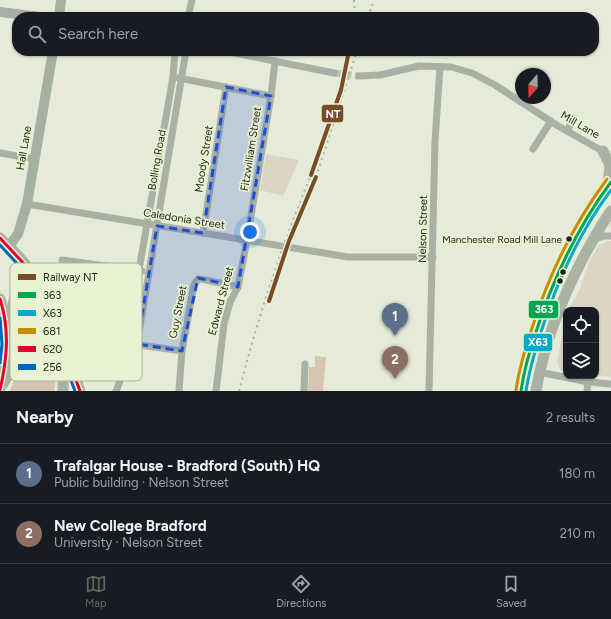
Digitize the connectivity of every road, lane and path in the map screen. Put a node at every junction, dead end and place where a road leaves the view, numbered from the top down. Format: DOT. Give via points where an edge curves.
graph roads {
  1 [pos="62,0"];
  2 [pos="192,0"];
  3 [pos="0,12"];
  4 [pos="60,12"];
  5 [pos="189,12"];
  6 [pos="12,14"];
  7 [pos="52,56"];
  8 [pos="175,56"];
  9 [pos="185,56"];
  10 [pos="250,56"];
  11 [pos="275,61"];
  12 [pos="440,67"];
  13 [pos="334,73"];
  14 [pos="359,76"];
  15 [pos="173,77"];
  16 [pos="182,79"];
  17 [pos="226,87"];
  18 [pos="271,96"];
  19 [pos="574,118"];
  20 [pos="551,121"];
  21 [pos="568,131"];
  22 [pos="533,149"];
  23 [pos="0,153"];
  24 [pos="607,154"];
  25 [pos="34,159"];
  26 [pos="610,184"];
  27 [pos="27,204"];
  28 [pos="611,211"];
  29 [pos="147,224"];
  30 [pos="157,226"];
  31 [pos="203,233"];
  32 [pos="611,236"];
  33 [pos="0,238"];
  34 [pos="247,240"];
  35 [pos="592,241"];
  36 [pos="9,246"];
  37 [pos="433,257"];
  38 [pos="22,263"];
  39 [pos="63,263"];
  40 [pos="83,263"];
  41 [pos="140,263"];
  42 [pos="142,271"];
  43 [pos="149,272"];
  44 [pos="238,287"];
  45 [pos="0,299"];
  46 [pos="143,308"];
  47 [pos="142,314"];
  48 [pos="142,345"];
  49 [pos="182,351"];
  50 [pos="305,364"];
  51 [pos="539,372"];
  52 [pos="10,373"];
  53 [pos="63,381"];
  54 [pos="76,381"];
  55 [pos="120,381"];
  56 [pos="588,382"];
  57 [pos="611,384"];
  58 [pos="0,389"];
  59 [pos="63,391"];
  60 [pos="80,391"];
  61 [pos="116,391"];
  62 [pos="179,391"];
  63 [pos="216,391"];
  64 [pos="304,391"];
  65 [pos="429,391"];
  66 [pos="521,391"];
  67 [pos="536,391"];
  68 [pos="587,391"];
  1 -- 4 [label="street"];
  2 -- 5 [label="street"];
  3 -- 6 [label="street"];
  7 -- 25 [label="street, Hall Lane"];
  8 -- 15 [label="street, Bolling Road"];
  9 -- 16 [label="street, Bolling Road"];
  10 -- 11 [label="street"];
  11 -- 13 [label="street"];
  11 -- 18 [label="street, Fitzwilliam Street"];
  12 -- 14 [label="street, Mill Lane" via="419,66 380,75"];
  12 -- 20 [label="street, Mill Lane" via="451,67 472,73 495,84"];
  12 -- 37 [label="street, Nelson Street"];
  15 -- 16 [label="street"];
  15 -- 29 [label="street, Bolling Road"];
  16 -- 17 [label="street"];
  16 -- 30 [label="street, Bolling Road"];
  17 -- 18 [label="street"];
  17 -- 31 [label="street, Moody Street"];
  18 -- 34 [label="street, Fitzwilliam Street"];
  19 -- 21 [label="street"];
  20 -- 21 [label="street, Mill Lane"];
  20 -- 22 [label="street"];
  21 -- 24 [label="street, Mill Lane"];
  23 -- 25 [label="street"];
  24 -- 26 [label="main road"];
  25 -- 27 [label="street, Hall Lane"];
  26 -- 66 [label="main road" via="587,216 560,267 543,308"];
  27 -- 29 [label="street, Caledonia Street"];
  27 -- 36 [label="street, Hall Lane" via="18,234"];
  28 -- 35 [label="main road"];
  29 -- 30 [label="street, Caledonia Street"];
  29 -- 41 [label="street, Bolling Road"];
  30 -- 31 [label="street, Caledonia Street"];
  30 -- 43 [label="street, Bolling Road"];
  31 -- 34 [label="street, Caledonia Street"];
  32 -- 35 [label="street"];
  33 -- 36 [label="main road"];
  34 -- 37 [label="street, Caledonia Street" via="348,257"];
  34 -- 44 [label="street, Edward Street"];
  35 -- 51 [label="main road" via="559,308"];
  36 -- 38 [label="main road"];
  37 -- 65 [label="street, Nelson Street"];
  39 -- 40 [label="street" via="62,260"];
  42 -- 43 [label="street"];
  43 -- 46 [label="street, Bolling Road"];
  44 -- 49 [label="street, Guy Street" via="201,279 196,281"];
  44 -- 63 [label="street, Edward Street" via="230,302 224,324"];
  45 -- 58 [label="main road" via="4,309 7,341 6,364"];
  46 -- 47 [label="street, Bolling Road"];
  48 -- 49 [label="street"];
  49 -- 62 [label="street, Guy Street"];
  50 -- 64 [label="street"];
  51 -- 56 [label="street"];
  51 -- 67 [label="main road"];
  52 -- 58 [label="main road"];
  53 -- 59 [label="main road"];
  54 -- 60 [label="main road"];
  55 -- 61 [label="street, Bolling Road"];
  56 -- 57 [label="street"];
  56 -- 68 [label="street"];
}
